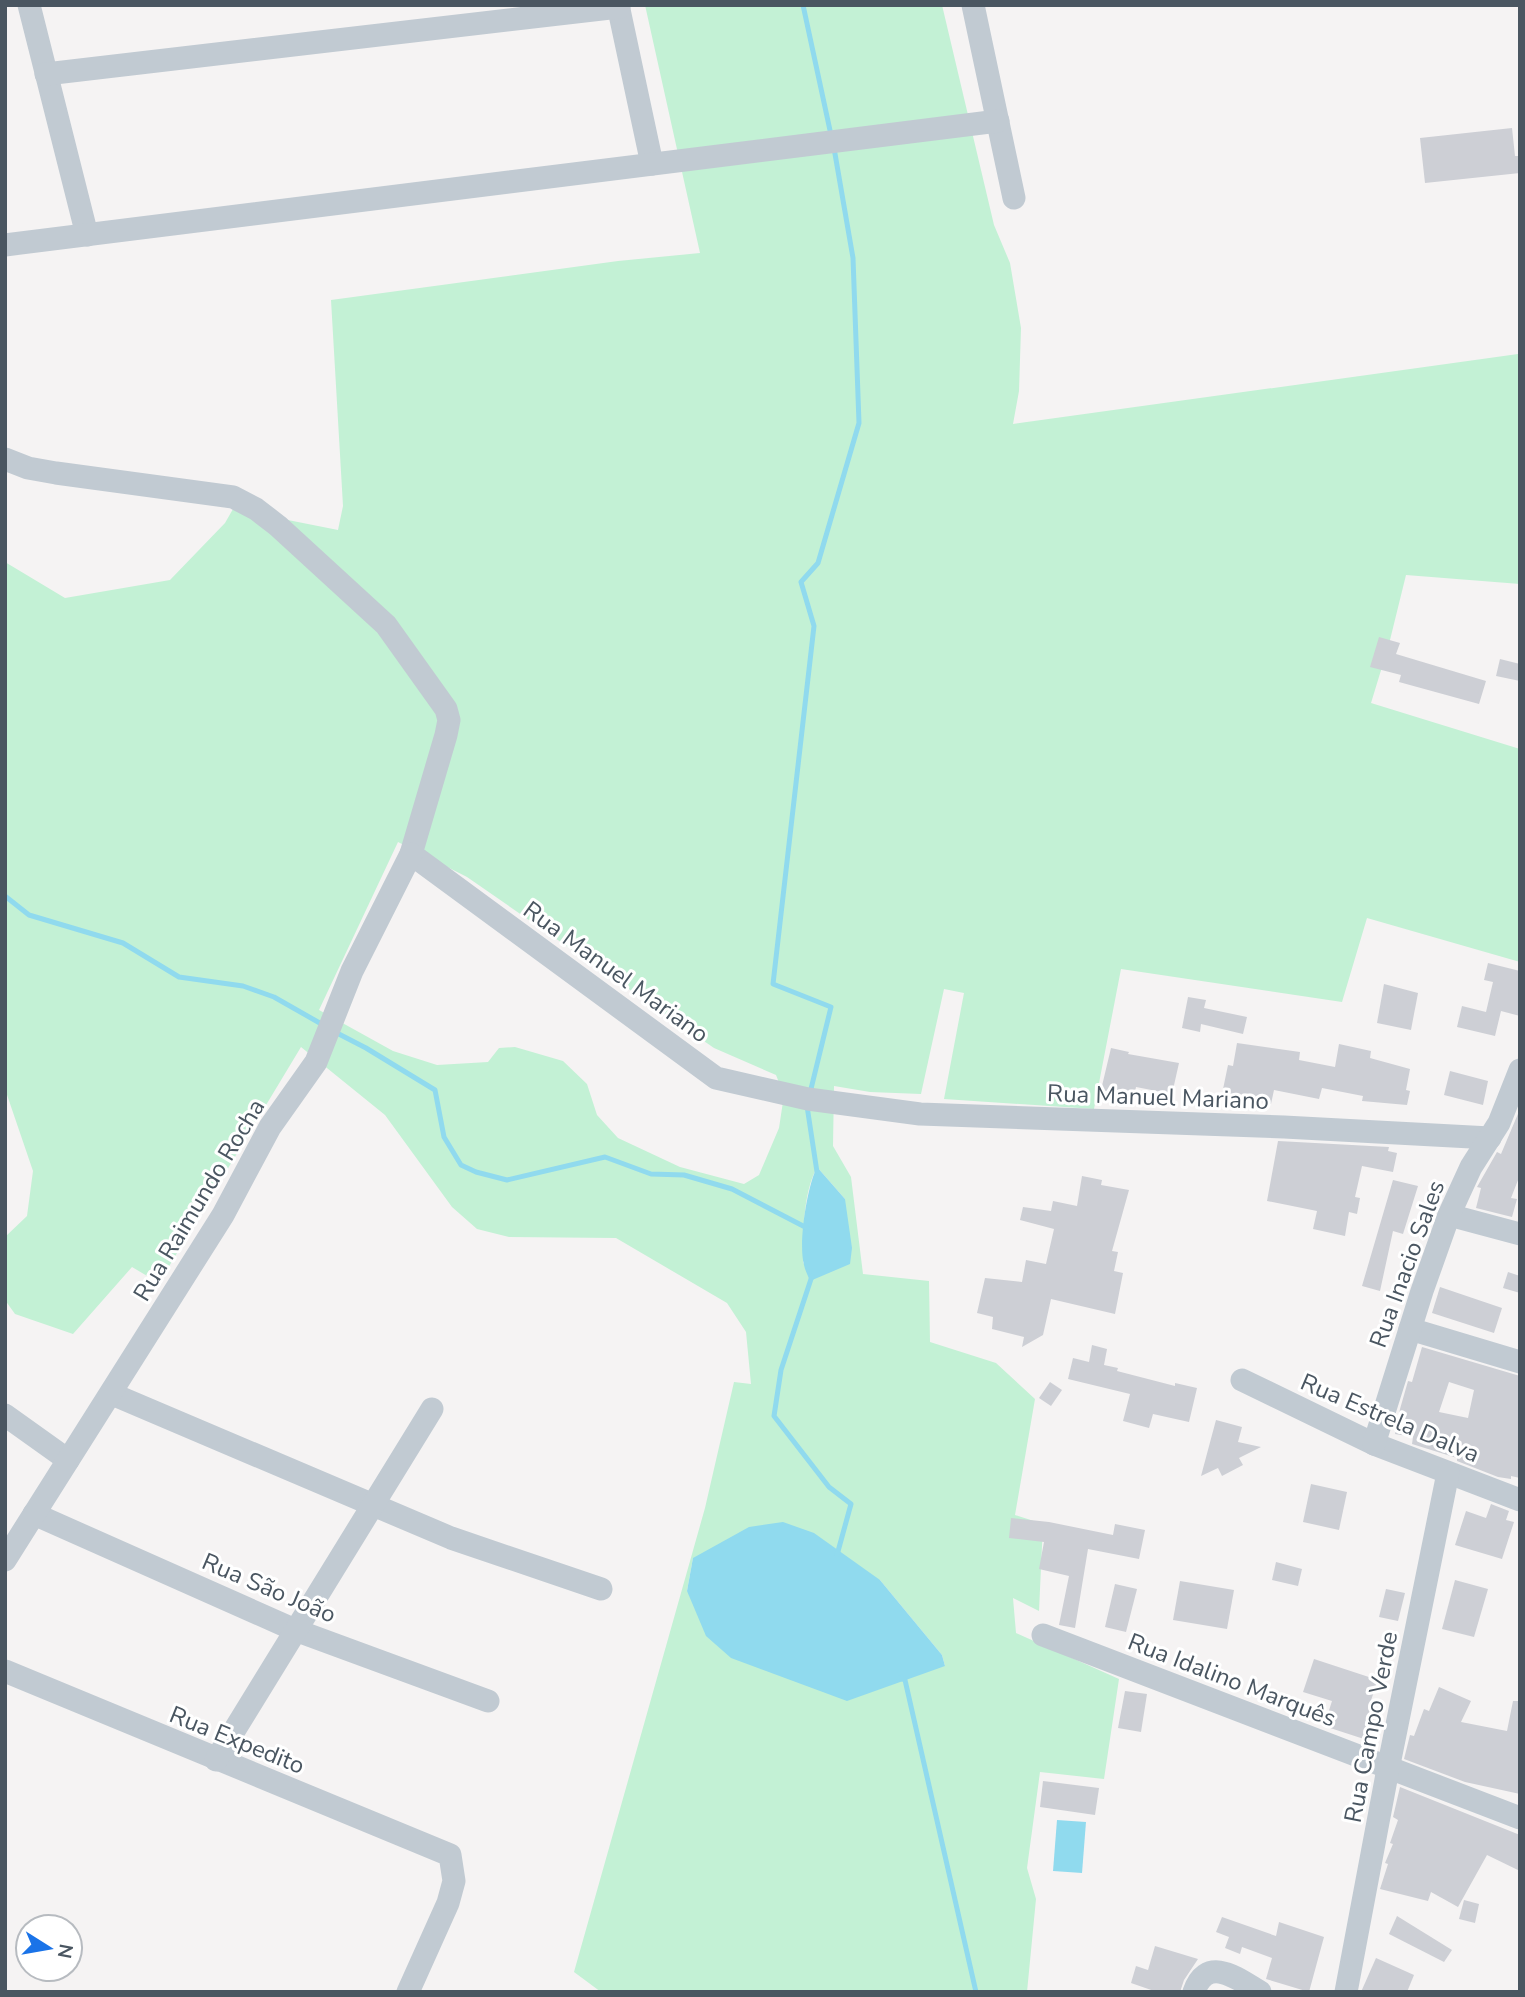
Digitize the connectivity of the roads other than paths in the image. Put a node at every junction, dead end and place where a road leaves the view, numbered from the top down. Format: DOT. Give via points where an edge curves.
graph roads {
  1 [pos="29,5"];
  2 [pos="973,5"];
  3 [pos="619,6"];
  4 [pos="46,74"];
  5 [pos="998,121"];
  6 [pos="652,164"];
  7 [pos="1014,198"];
  8 [pos="87,235"];
  9 [pos="5,246"];
  10 [pos="5,459"];
  11 [pos="411,854"];
  12 [pos="1520,1070"];
  13 [pos="1490,1138"];
  14 [pos="1449,1215"];
  15 [pos="1520,1234"];
  16 [pos="1410,1329"];
  17 [pos="1520,1362"];
  18 [pos="1242,1380"];
  19 [pos="112,1394"];
  20 [pos="432,1409"];
  21 [pos="5,1415"];
  22 [pos="1374,1444"];
  23 [pos="68,1460"];
  24 [pos="1448,1473"];
  25 [pos="1520,1500"];
  26 [pos="373,1506"];
  27 [pos="34,1514"];
  28 [pos="5,1560"];
  29 [pos="601,1589"];
  30 [pos="295,1630"];
  31 [pos="1043,1635"];
  32 [pos="5,1671"];
  33 [pos="488,1701"];
  34 [pos="216,1759"];
  35 [pos="1388,1769"];
  36 [pos="1520,1818"];
  37 [pos="408,1992"];
  38 [pos="1194,1992"];
  39 [pos="1260,1992"];
  40 [pos="1346,1992"];
  1 -- 4 [label="street"];
  2 -- 5 [label="street"];
  3 -- 4 [label="street"];
  3 -- 6 [label="street"];
  4 -- 8 [label="street"];
  5 -- 6 [label="street"];
  5 -- 7 [label="street"];
  6 -- 8 [label="street"];
  8 -- 9 [label="street"];
  10 -- 11 [label="street" via="56,473 233,497 278,526 386,625 446,709 449,720"];
  11 -- 13 [label="street, Rua Manuel Mariano" via="716,1078 808,1099 920,1114"];
  11 -- 19 [label="street, Rua Raimundo Rocha" via="352,971 316,1062 270,1127 223,1216"];
  12 -- 13 [label="street, Rua Inacio Sales"];
  13 -- 14 [label="street, Rua Inacio Sales"];
  14 -- 15 [label="street"];
  14 -- 16 [label="street, Rua Inacio Sales"];
  16 -- 17 [label="street"];
  16 -- 22 [label="street, Rua Inacio Sales"];
  18 -- 22 [label="street, Rua Estrela Dalva"];
  19 -- 23 [label="street, Rua Raimundo Rocha"];
  19 -- 26 [label="street"];
  20 -- 26 [label="street"];
  21 -- 23 [label="street"];
  22 -- 24 [label="street, Rua Estrela Dalva"];
  23 -- 27 [label="street, Rua Raimundo Rocha"];
  24 -- 25 [label="street, Rua Estrela Dalva"];
  24 -- 35 [label="street, Rua Campo Verde"];
  26 -- 29 [label="street"];
  26 -- 30 [label="street"];
  27 -- 28 [label="street, Rua Raimundo Rocha"];
  27 -- 30 [label="street, Rua São João"];
  30 -- 33 [label="street, Rua São João"];
  30 -- 34 [label="street"];
  31 -- 35 [label="street, Rua Idalino Marquês"];
  32 -- 34 [label="street, Rua Expedito"];
  34 -- 37 [label="street, Rua Expedito" via="450,1855 454,1881 448,1903"];
  35 -- 36 [label="street, Rua Idalino Marquês"];
  35 -- 40 [label="street, Rua Campo Verde"];
  38 -- 39 [label="street" via="1210,1972 1225,1971"];
}
